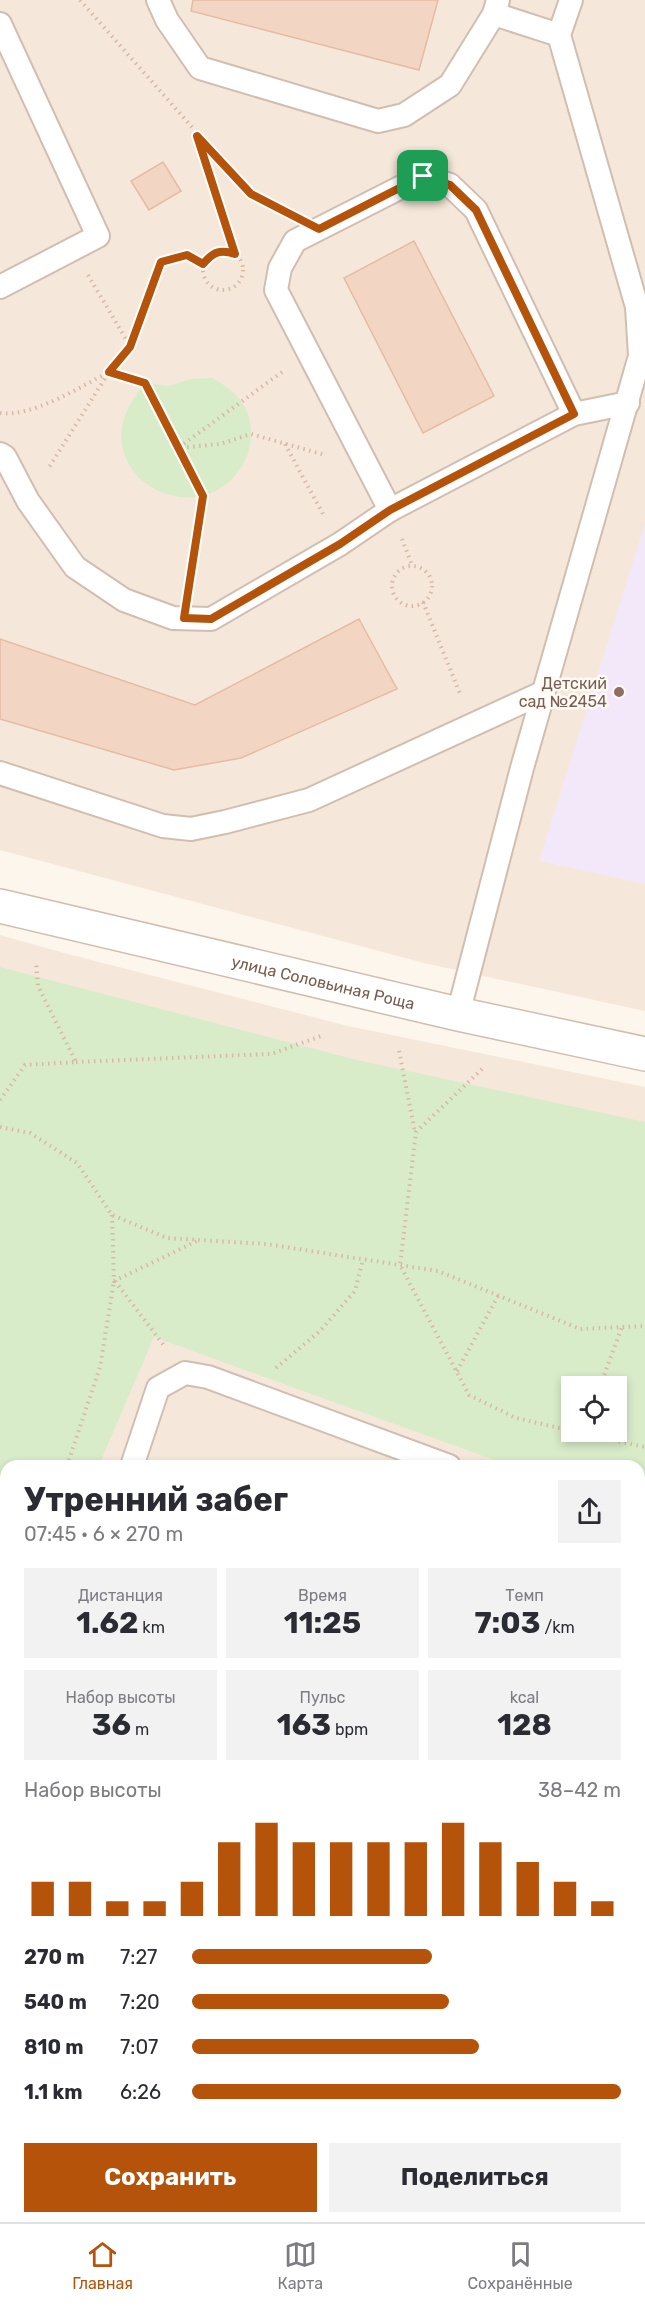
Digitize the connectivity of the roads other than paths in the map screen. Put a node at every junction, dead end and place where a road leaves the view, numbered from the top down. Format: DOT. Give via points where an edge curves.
graph roads {
  1 [pos="158,0"];
  2 [pos="571,0"];
  3 [pos="496,7"];
  4 [pos="0,24"];
  5 [pos="560,35"];
  6 [pos="0,287"];
  7 [pos="628,403"];
  8 [pos="574,414"];
  9 [pos="0,454"];
  10 [pos="390,510"];
  11 [pos="544,692"];
  12 [pos="0,773"];
  13 [pos="0,906"];
  14 [pos="458,1014"];
  15 [pos="645,1054"];
  16 [pos="134,1460"];
  17 [pos="433,1460"];
  1 -- 3 [label="lane" via="200,68 378,121 404,115 450,85"];
  2 -- 5 [label="lane"];
  3 -- 5 [label="lane"];
  4 -- 6 [label="lane" via="98,236"];
  5 -- 7 [label="lane" via="637,307 640,356"];
  7 -- 8 [label="lane"];
  7 -- 11 [label="lane"];
  8 -- 10 [label="lane"];
  8 -- 10 [label="lane" via="476,210 450,185 423,176 295,241 280,268 276,290"];
  9 -- 10 [label="lane" via="75,567 124,600 173,618 211,619 340,544"];
  11 -- 12 [label="lane" via="309,800 191,829 163,826"];
  11 -- 14 [label="lane"];
  13 -- 14 [label="street, улица Соловьиная Роща"];
  14 -- 15 [label="street, улица Соловьиная Роща"];
  16 -- 17 [label="lane" via="158,1388 185,1373 208,1377"];
}
